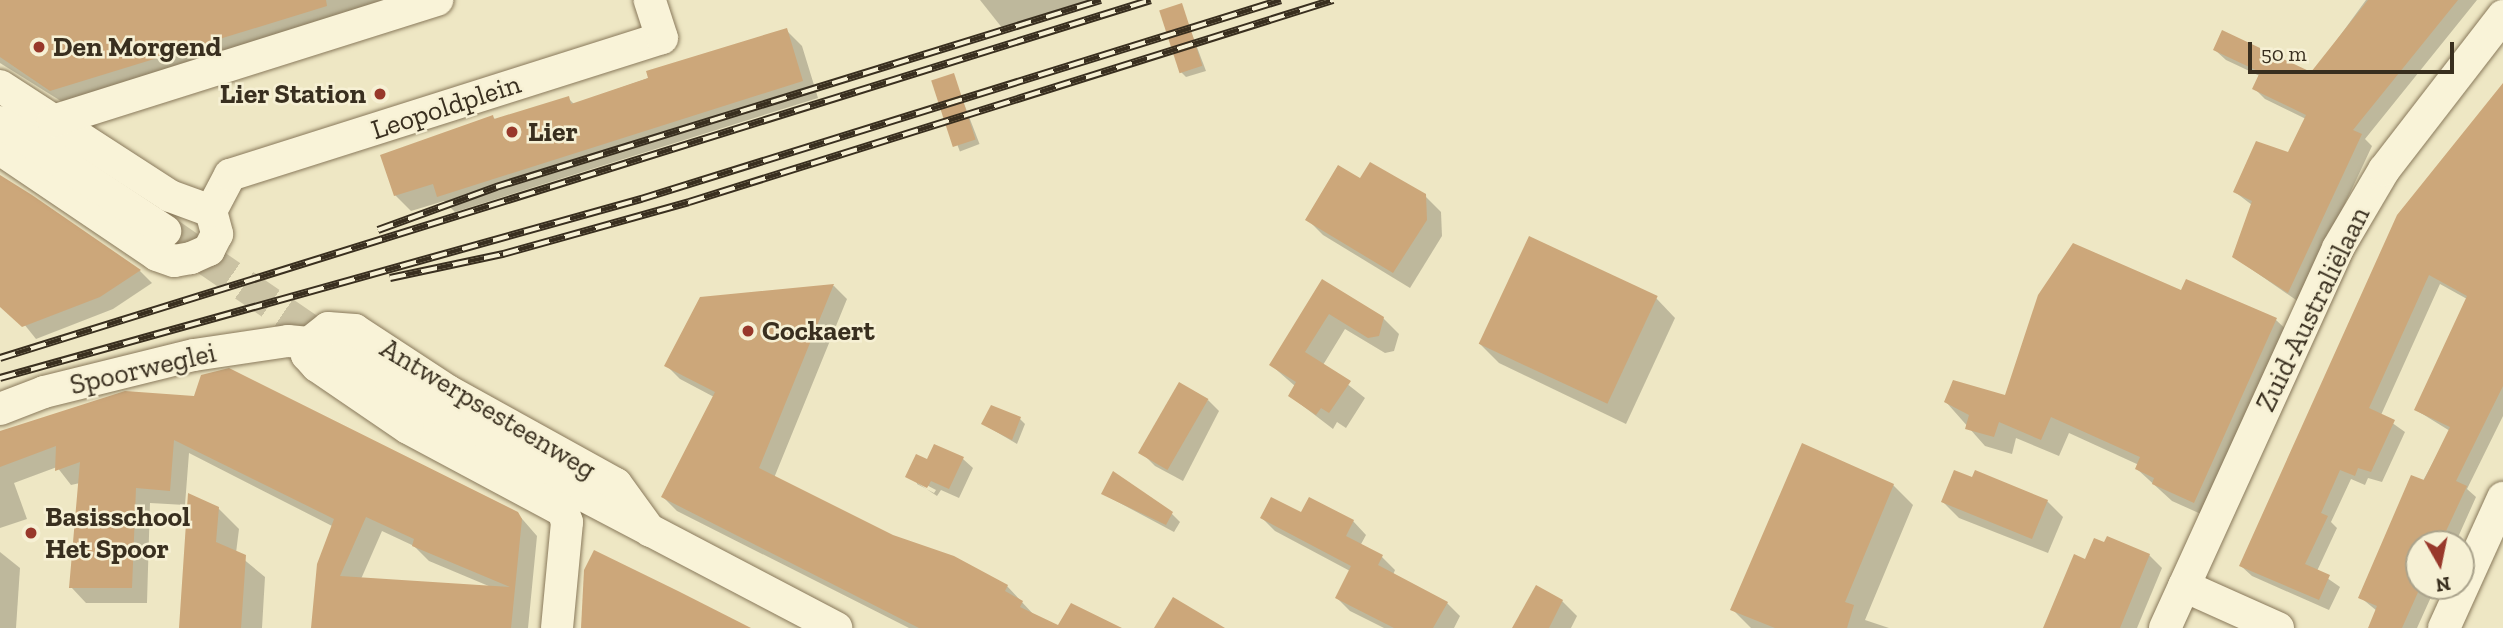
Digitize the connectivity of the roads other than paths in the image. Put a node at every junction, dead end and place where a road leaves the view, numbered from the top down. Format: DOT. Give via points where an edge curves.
graph roads {
  1 [pos="437,0"];
  2 [pos="650,0"];
  3 [pos="2502,18"];
  4 [pos="0,86"];
  5 [pos="53,121"];
  6 [pos="0,122"];
  7 [pos="0,149"];
  8 [pos="211,211"];
  9 [pos="165,231"];
  10 [pos="311,344"];
  11 [pos="0,409"];
  12 [pos="2500,512"];
  13 [pos="2184,586"];
  14 [pos="557,628"];
  15 [pos="836,628"];
  16 [pos="2165,628"];
  17 [pos="2278,628"];
  18 [pos="2444,628"];
  1 -- 5 [label="street"];
  2 -- 8 [label="street, Leopoldplein" via="662,38 230,175"];
  3 -- 13 [label="street, Zuid-Australiëlaan" via="2384,170 2338,248"];
  4 -- 5 [label="street"];
  5 -- 8 [label="street" via="170,196"];
  6 -- 9 [label="street"];
  7 -- 8 [label="street, Leopoldplein" via="157,256 174,261 209,250 217,234"];
  10 -- 11 [label="street, Spoorweglei" via="194,355 108,375"];
  10 -- 14 [label="street, Antwerpsesteenweg" via="307,355 317,366 408,428 564,511 567,522"];
  10 -- 15 [label="street, Antwerpsesteenweg" via="328,328 355,330 448,391 616,484 650,531"];
  12 -- 18 [label="street"];
  13 -- 16 [label="street, Zuid-Australiëlaan"];
  13 -- 17 [label="street"];
}
